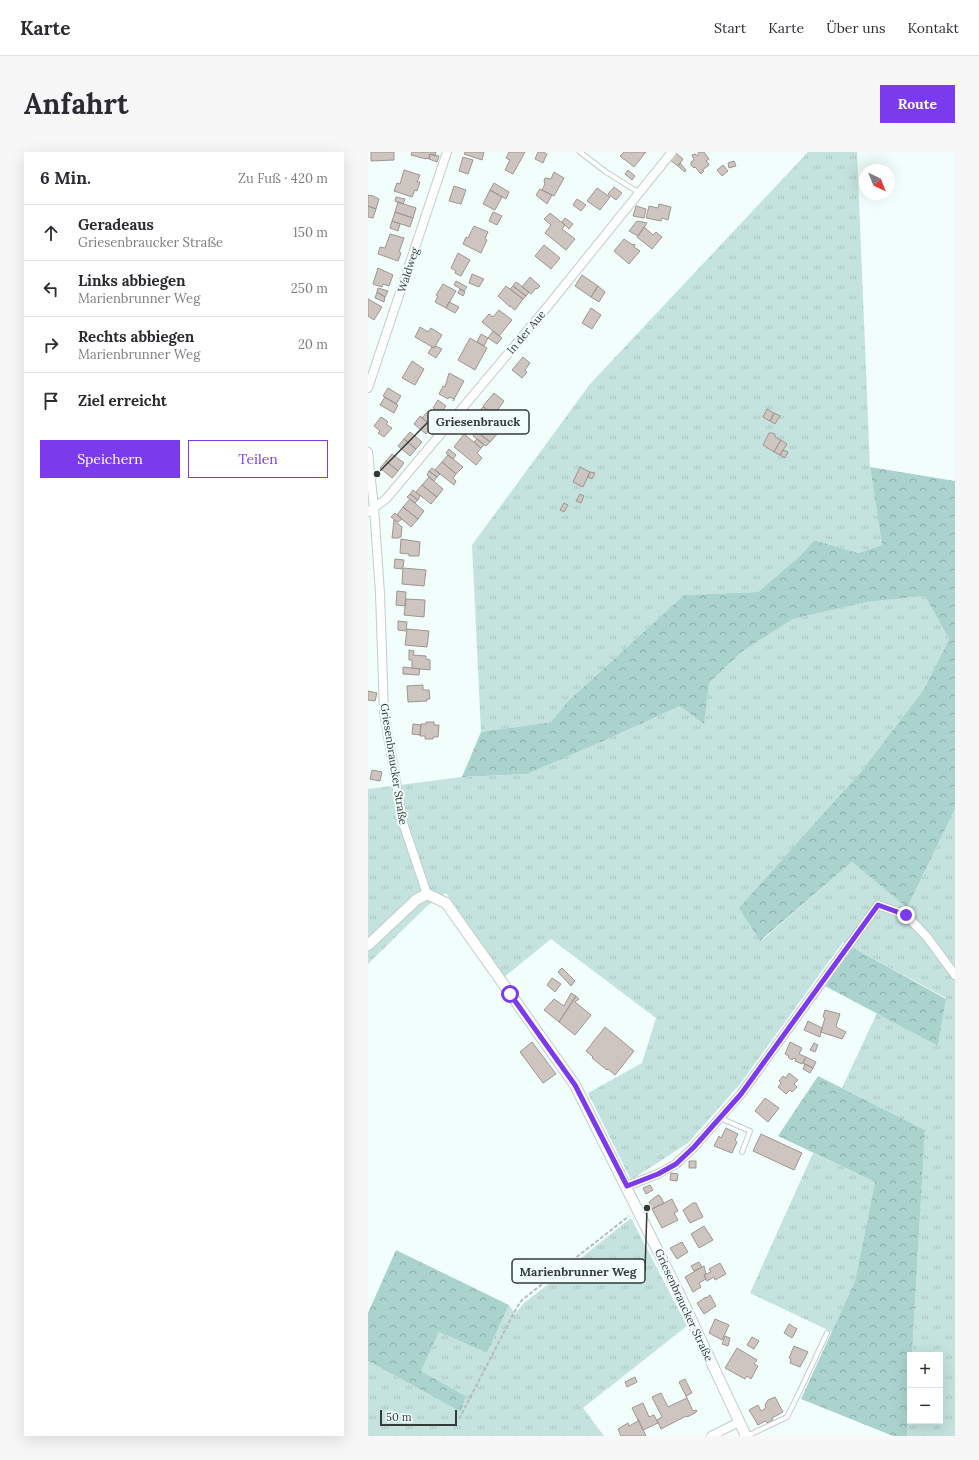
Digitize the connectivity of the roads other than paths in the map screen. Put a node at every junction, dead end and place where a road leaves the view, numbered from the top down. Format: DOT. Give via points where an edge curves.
graph roads {
  1 [pos="447,152"];
  2 [pos="580,152"];
  3 [pos="672,152"];
  4 [pos="638,192"];
  5 [pos="368,388"];
  6 [pos="368,452"];
  7 [pos="371,510"];
  8 [pos="427,894"];
  9 [pos="368,945"];
  10 [pos="955,975"];
  11 [pos="720,1118"];
  12 [pos="742,1152"];
  13 [pos="627,1186"];
  14 [pos="827,1333"];
  15 [pos="739,1422"];
  16 [pos="711,1436"];
  17 [pos="746,1436"];
  1 -- 5 [label="street, Waldweg"];
  2 -- 4 [label="lane"];
  3 -- 4 [label="street, In der Aue"];
  4 -- 7 [label="street, In der Aue" via="548,306 386,499"];
  6 -- 7 [label="street, Griesenbraucker Straße"];
  7 -- 8 [label="street, Griesenbraucker Straße" via="380,593 384,712 403,823"];
  8 -- 9 [label="street" via="416,900"];
  8 -- 13 [label="street, Griesenbraucker Straße" via="446,903 575,1085"];
  10 -- 11 [label="street" via="927,937 906,915 878,905 745,1088"];
  11 -- 12 [label="lane" via="750,1131"];
  11 -- 13 [label="street" via="676,1164"];
  13 -- 15 [label="street, Griesenbraucker Straße"];
  14 -- 17 [label="lane" via="786,1417"];
  15 -- 16 [label="street"];
  15 -- 17 [label="street, Griesenbraucker Straße"];
}
